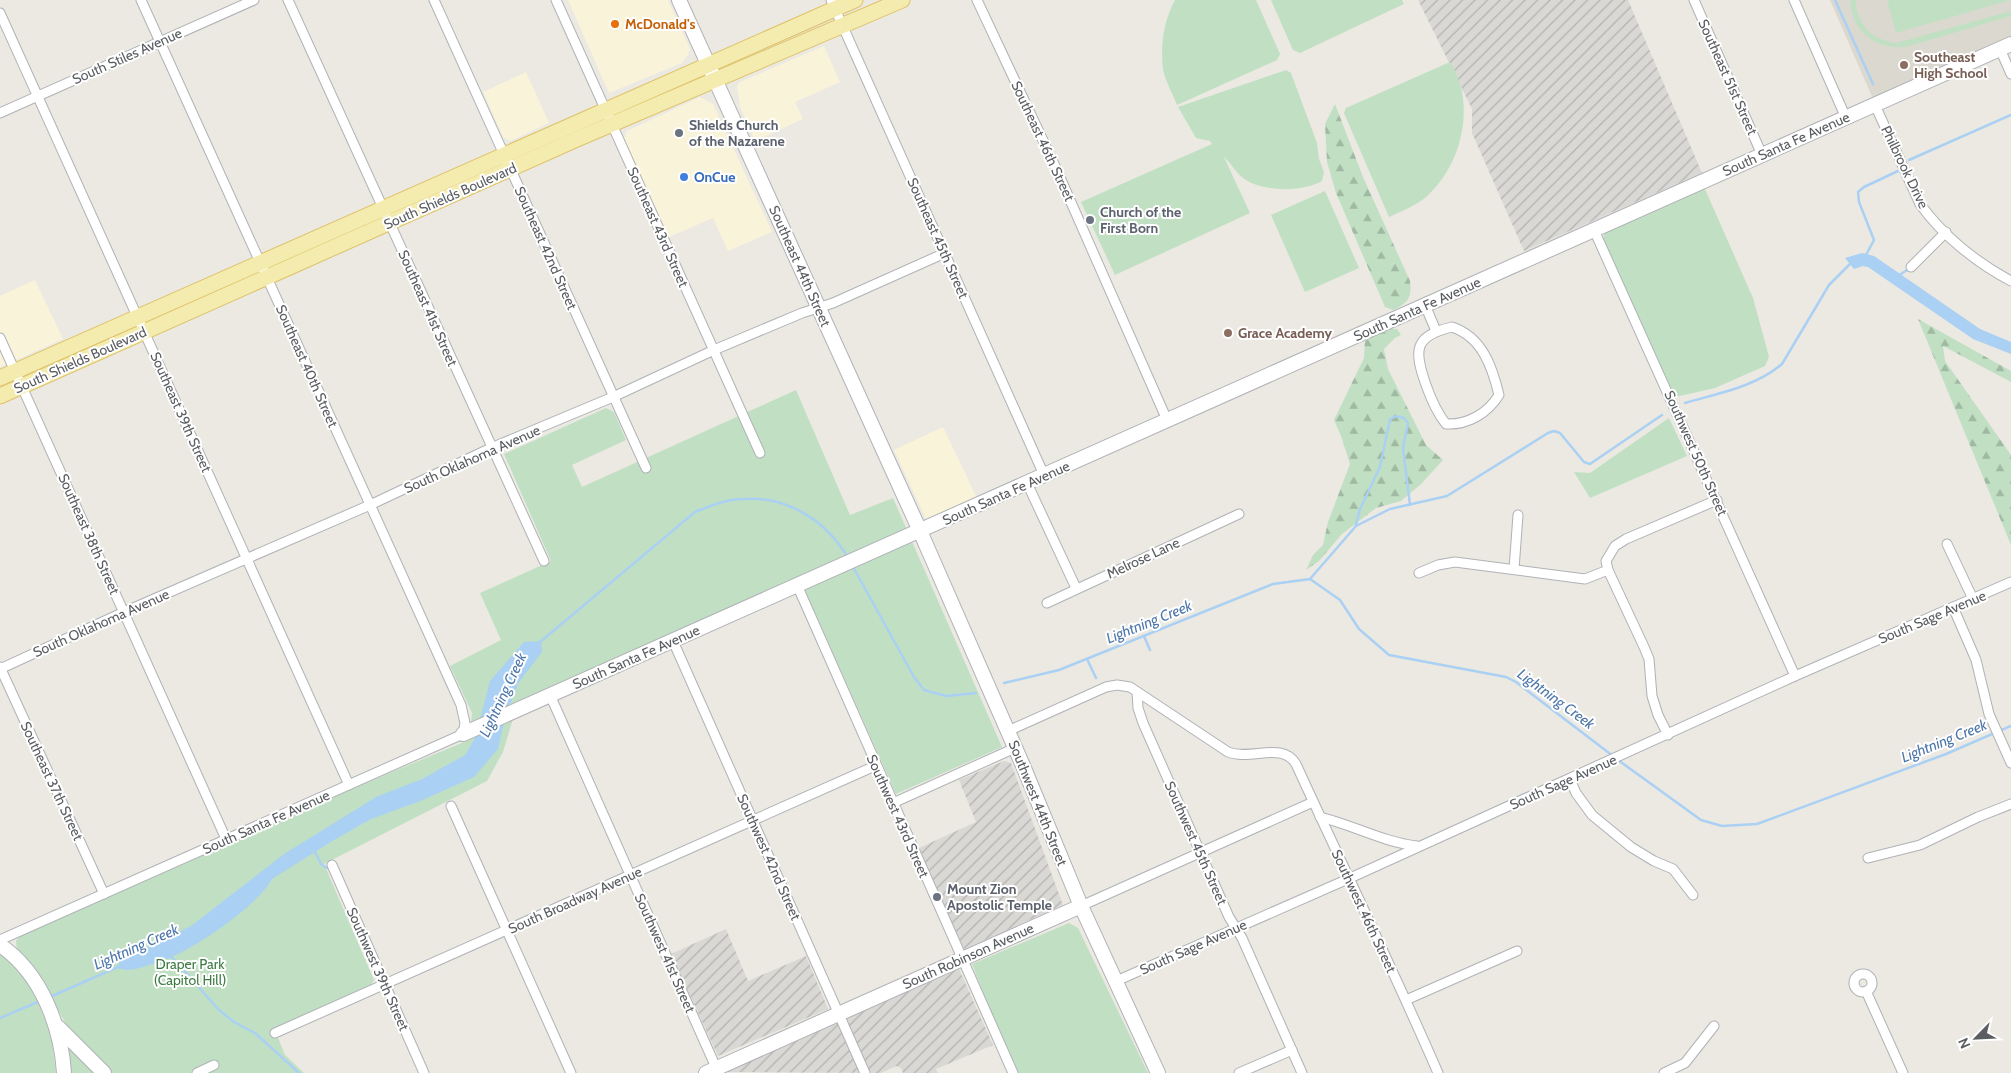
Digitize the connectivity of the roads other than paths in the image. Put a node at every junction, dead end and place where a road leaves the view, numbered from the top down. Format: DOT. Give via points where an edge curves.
graph roads {
  1 [pos="141,0"];
  2 [pos="254,0"];
  3 [pos="288,0"];
  4 [pos="434,0"];
  5 [pos="556,0"];
  6 [pos="679,0"];
  7 [pos="855,0"];
  8 [pos="902,0"];
  9 [pos="977,0"];
  10 [pos="1694,0"];
  11 [pos="1794,0"];
  12 [pos="833,4"];
  13 [pos="0,13"];
  14 [pos="842,26"];
  15 [pos="160,41"];
  16 [pos="2005,46"];
  17 [pos="708,64"];
  18 [pos="2011,74"];
  19 [pos="715,79"];
  20 [pos="38,97"];
  21 [pos="1875,105"];
  22 [pos="606,109"];
  23 [pos="0,113"];
  24 [pos="1846,118"];
  25 [pos="612,124"];
  26 [pos="504,155"];
  27 [pos="1762,155"];
  28 [pos="511,170"];
  29 [pos="382,208"];
  30 [pos="389,223"];
  31 [pos="1594,230"];
  32 [pos="1946,232"];
  33 [pos="944,253"];
  34 [pos="260,263"];
  35 [pos="1912,267"];
  36 [pos="266,277"];
  37 [pos="2011,280"];
  38 [pos="1425,305"];
  39 [pos="818,308"];
  40 [pos="138,317"];
  41 [pos="1436,331"];
  42 [pos="144,332"];
  43 [pos="0,338"];
  44 [pos="714,350"];
  45 [pos="15,371"];
  46 [pos="0,378"];
  47 [pos="22,386"];
  48 [pos="0,396"];
  49 [pos="614,397"];
  50 [pos="1168,420"];
  51 [pos="491,448"];
  52 [pos="760,453"];
  53 [pos="646,468"];
  54 [pos="1044,475"];
  55 [pos="1027,483"];
  56 [pos="1717,500"];
  57 [pos="370,506"];
  58 [pos="1239,514"];
  59 [pos="1518,515"];
  60 [pos="920,531"];
  61 [pos="1947,544"];
  62 [pos="247,558"];
  63 [pos="544,561"];
  64 [pos="1514,569"];
  65 [pos="1608,570"];
  66 [pos="1419,573"];
  67 [pos="2011,582"];
  68 [pos="797,585"];
  69 [pos="1076,588"];
  70 [pos="1973,599"];
  71 [pos="1047,603"];
  72 [pos="1953,606"];
  73 [pos="124,612"];
  74 [pos="673,641"];
  75 [pos="0,668"];
  76 [pos="1796,676"];
  77 [pos="1137,692"];
  78 [pos="550,695"];
  79 [pos="1008,731"];
  80 [pos="463,734"];
  81 [pos="1668,735"];
  82 [pos="1015,748"];
  83 [pos="2011,763"];
  84 [pos="875,766"];
  85 [pos="1570,779"];
  86 [pos="349,785"];
  87 [pos="1313,802"];
  88 [pos="893,803"];
  89 [pos="2011,804"];
  90 [pos="451,806"];
  91 [pos="1320,817"];
  92 [pos="753,821"];
  93 [pos="226,839"];
  94 [pos="1419,846"];
  95 [pos="1200,852"];
  96 [pos="1868,858"];
  97 [pos="332,865"];
  98 [pos="630,875"];
  99 [pos="1348,879"];
  100 [pos="104,894"];
  101 [pos="1693,895"];
  102 [pos="1080,906"];
  103 [pos="1236,928"];
  104 [pos="507,930"];
  105 [pos="0,940"];
  106 [pos="0,945"];
  107 [pos="1517,951"];
  108 [pos="962,959"];
  109 [pos="1114,982"];
  110 [pos="384,985"];
  111 [pos="1866,991"];
  112 [pos="1406,1000"];
  113 [pos="839,1014"];
  114 [pos="56,1024"];
  115 [pos="1714,1026"];
  116 [pos="275,1033"];
  117 [pos="1292,1050"];
  118 [pos="214,1065"];
  119 [pos="713,1071"];
  120 [pos="64,1073"];
  121 [pos="104,1073"];
  122 [pos="197,1073"];
  123 [pos="424,1073"];
  124 [pos="571,1073"];
  125 [pos="865,1073"];
  126 [pos="1013,1073"];
  127 [pos="1158,1073"];
  128 [pos="1239,1073"];
  129 [pos="1302,1073"];
  130 [pos="1438,1073"];
  131 [pos="1664,1073"];
  132 [pos="1902,1073"];
  1 -- 15 [label="street, Southeast 40th Street"];
  2 -- 15 [label="street, South Stiles Avenue"];
  3 -- 29 [label="street, Southeast 41st Street"];
  4 -- 26 [label="street, Southeast 42nd Street"];
  5 -- 22 [label="street, Southeast 43rd Street"];
  6 -- 17 [label="street, Southeast 44th Street"];
  7 -- 12 [label="main road, South Shields Boulevard"];
  8 -- 14 [label="main road, South Shields Boulevard"];
  9 -- 50 [label="street, Southeast 46th Street"];
  10 -- 27 [label="street, Southeast 51st Street"];
  11 -- 24 [label="street"];
  12 -- 14 [label="street, Southeast 45th Street"];
  12 -- 17 [label="main road, South Shields Boulevard"];
  13 -- 20 [label="street, Southeast 39th Street"];
  14 -- 19 [label="main road, South Shields Boulevard"];
  14 -- 33 [label="street, Southeast 45th Street"];
  15 -- 20 [label="street, South Stiles Avenue"];
  15 -- 34 [label="street, Southeast 40th Street"];
  16 -- 18 [label="street"];
  16 -- 21 [label="street, South Santa Fe Avenue"];
  17 -- 19 [label="street, Southeast 44th Street"];
  17 -- 22 [label="main road, South Shields Boulevard"];
  19 -- 25 [label="main road, South Shields Boulevard"];
  19 -- 39 [label="street, Southeast 44th Street"];
  20 -- 23 [label="street, South Stiles Avenue"];
  20 -- 40 [label="street, Southeast 39th Street"];
  21 -- 24 [label="street, South Santa Fe Avenue"];
  21 -- 32 [label="street, Philbrook Drive" via="1920,204"];
  22 -- 25 [label="street, Southeast 43rd Street"];
  22 -- 26 [label="main road, South Shields Boulevard"];
  24 -- 27 [label="street, South Santa Fe Avenue"];
  25 -- 28 [label="main road, South Shields Boulevard"];
  25 -- 44 [label="street, Southeast 43rd Street"];
  26 -- 28 [label="street, Southeast 42nd Street"];
  26 -- 29 [label="main road, South Shields Boulevard"];
  27 -- 31 [label="street, South Santa Fe Avenue"];
  28 -- 30 [label="main road, South Shields Boulevard"];
  28 -- 49 [label="street, Southeast 42nd Street"];
  29 -- 30 [label="street, Southeast 41st Street"];
  29 -- 34 [label="main road, South Shields Boulevard"];
  30 -- 36 [label="main road, South Shields Boulevard"];
  30 -- 51 [label="street, Southeast 41st Street"];
  31 -- 38 [label="street, South Santa Fe Avenue"];
  31 -- 56 [label="street, Southwest 50th Street"];
  32 -- 35 [label="street"];
  32 -- 37 [label="street, Philbrook Drive" via="1988,268"];
  33 -- 39 [label="street, South Oklahoma Avenue"];
  33 -- 54 [label="street, Southeast 45th Street"];
  34 -- 36 [label="street, Southeast 40th Street"];
  34 -- 40 [label="main road, South Shields Boulevard"];
  36 -- 42 [label="main road, South Shields Boulevard"];
  36 -- 57 [label="street, Southeast 40th Street"];
  38 -- 41 [label="street"];
  38 -- 50 [label="street, South Santa Fe Avenue"];
  39 -- 44 [label="street, South Oklahoma Avenue"];
  39 -- 60 [label="street, Southeast 44th Street"];
  40 -- 42 [label="street, Southeast 39th Street"];
  40 -- 45 [label="main road, South Shields Boulevard"];
  41 -- 41 [label="street" via="1419,348 1418,362 1440,416 1446,424 1455,424 1483,413 1499,395 1482,349 1463,330 1452,327"];
  42 -- 47 [label="main road, South Shields Boulevard"];
  42 -- 62 [label="street, Southeast 39th Street"];
  43 -- 45 [label="street, Southeast 38th Street"];
  44 -- 49 [label="street, South Oklahoma Avenue"];
  44 -- 52 [label="street, Southeast 43rd Street"];
  45 -- 46 [label="main road, South Shields Boulevard"];
  45 -- 47 [label="street, Southeast 38th Street"];
  47 -- 48 [label="main road, South Shields Boulevard"];
  47 -- 73 [label="street, Southeast 38th Street"];
  49 -- 51 [label="street, South Oklahoma Avenue"];
  49 -- 53 [label="street, Southeast 42nd Street"];
  50 -- 54 [label="street, South Santa Fe Avenue"];
  51 -- 57 [label="street, South Oklahoma Avenue"];
  51 -- 63 [label="street, Southeast 41st Street"];
  54 -- 55 [label="street, South Santa Fe Avenue"];
  55 -- 60 [label="street, South Santa Fe Avenue"];
  55 -- 69 [label="street"];
  56 -- 65 [label="street" via="1615,546 1606,561"];
  56 -- 76 [label="street, Southwest 50th Street"];
  57 -- 62 [label="street, South Oklahoma Avenue"];
  57 -- 80 [label="street, Southeast 40th Street" via="462,705"];
  58 -- 69 [label="street, Melrose Lane"];
  59 -- 64 [label="street"];
  60 -- 68 [label="street, South Santa Fe Avenue"];
  60 -- 79 [label="street, Southwest 44th Street"];
  61 -- 70 [label="street"];
  62 -- 73 [label="street, South Oklahoma Avenue"];
  62 -- 86 [label="street, Southeast 39th Street"];
  64 -- 65 [label="street" via="1585,579"];
  64 -- 66 [label="street" via="1455,562"];
  65 -- 81 [label="street" via="1649,660 1654,702"];
  67 -- 70 [label="street, South Sage Avenue"];
  68 -- 74 [label="street, South Santa Fe Avenue"];
  68 -- 84 [label="street, Southwest 43rd Street"];
  69 -- 71 [label="street, Melrose Lane"];
  70 -- 72 [label="street, South Sage Avenue"];
  72 -- 76 [label="street, South Sage Avenue"];
  72 -- 83 [label="street" via="1976,660 1989,714"];
  73 -- 75 [label="street, South Oklahoma Avenue"];
  73 -- 93 [label="street, Southeast 38th Street"];
  74 -- 78 [label="street, South Santa Fe Avenue"];
  74 -- 92 [label="street, Southwest 42nd Street"];
  75 -- 100 [label="street, Southeast 37th Street"];
  76 -- 81 [label="street, South Sage Avenue"];
  77 -- 79 [label="street" via="1122,685 1106,687"];
  77 -- 87 [label="street, Southwest 46th Street" via="1228,752 1290,755"];
  77 -- 95 [label="street, Southwest 45th Street" via="1143,723"];
  78 -- 80 [label="street, South Santa Fe Avenue"];
  78 -- 98 [label="street, Southwest 41st Street"];
  79 -- 82 [label="street, Southwest 44th Street"];
  80 -- 86 [label="street, South Santa Fe Avenue"];
  81 -- 85 [label="street, South Sage Avenue"];
  82 -- 88 [label="street"];
  82 -- 102 [label="street, Southwest 44th Street"];
  84 -- 88 [label="street, Southwest 43rd Street"];
  84 -- 92 [label="street, South Broadway Avenue"];
  85 -- 94 [label="street, South Sage Avenue"];
  85 -- 101 [label="street" via="1596,820 1654,861 1673,869"];
  86 -- 93 [label="street, South Santa Fe Avenue"];
  87 -- 91 [label="street, Southwest 46th Street"];
  87 -- 95 [label="street, South Robinson Avenue"];
  88 -- 108 [label="street, Southwest 43rd Street"];
  89 -- 96 [label="street" via="1920,845"];
  90 -- 104 [label="street"];
  91 -- 94 [label="street" via="1344,822 1391,841"];
  91 -- 99 [label="street, Southwest 46th Street"];
  92 -- 98 [label="street, South Broadway Avenue"];
  92 -- 113 [label="street, Southwest 42nd Street"];
  93 -- 100 [label="street, South Santa Fe Avenue"];
  94 -- 99 [label="street, South Sage Avenue"];
  95 -- 102 [label="street, South Robinson Avenue"];
  95 -- 103 [label="street, Southwest 45th Street"];
  97 -- 110 [label="street, Southwest 39th Street"];
  98 -- 104 [label="street, South Broadway Avenue"];
  98 -- 119 [label="street, Southwest 41st Street"];
  99 -- 103 [label="street, South Sage Avenue"];
  99 -- 112 [label="street, Southwest 46th Street"];
  100 -- 105 [label="street, South Santa Fe Avenue"];
  102 -- 108 [label="street, South Robinson Avenue"];
  102 -- 109 [label="street, Southwest 44th Street"];
  103 -- 109 [label="street, South Sage Avenue"];
  103 -- 117 [label="street, Southwest 45th Street"];
  104 -- 110 [label="street, South Broadway Avenue"];
  104 -- 124 [label="street"];
  106 -- 114 [label="street" via="19,961 38,988"];
  107 -- 112 [label="street"];
  108 -- 113 [label="street, South Robinson Avenue"];
  108 -- 126 [label="street, Southwest 43rd Street"];
  109 -- 127 [label="street, Southwest 44th Street"];
  110 -- 116 [label="street, South Broadway Avenue"];
  110 -- 123 [label="street, Southwest 39th Street"];
  111 -- 132 [label="street"];
  112 -- 130 [label="street, Southwest 46th Street"];
  113 -- 119 [label="street, South Robinson Avenue"];
  113 -- 125 [label="street, Southwest 42nd Street"];
  114 -- 120 [label="street"];
  114 -- 121 [label="street"];
  115 -- 131 [label="street" via="1685,1063"];
  117 -- 128 [label="street"];
  117 -- 129 [label="street, Southwest 45th Street"];
  118 -- 122 [label="street"];
}
